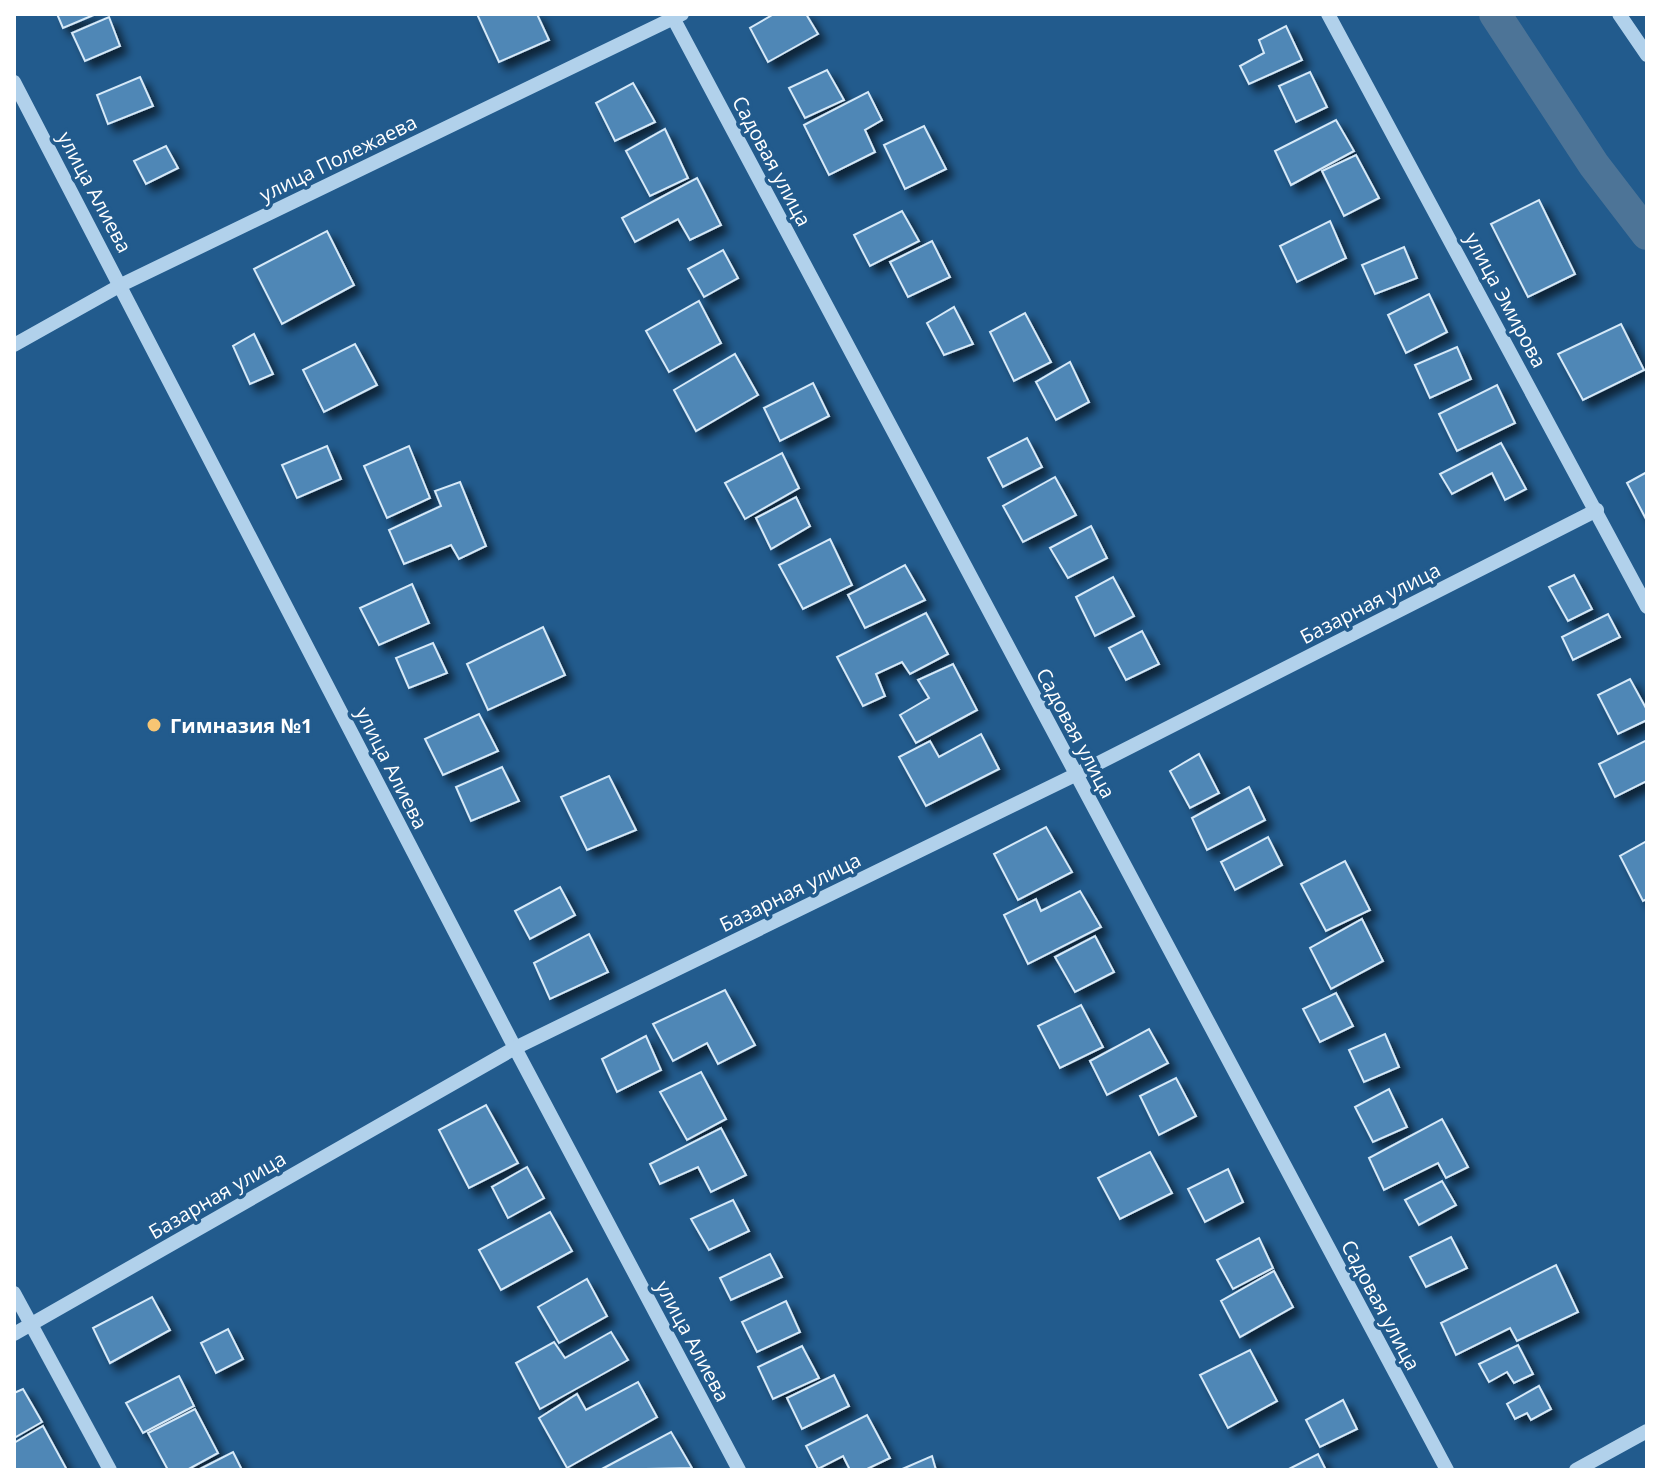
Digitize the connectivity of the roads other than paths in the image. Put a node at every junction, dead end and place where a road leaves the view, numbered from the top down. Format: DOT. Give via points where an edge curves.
graph roads {
  1 [pos="1328,14"];
  2 [pos="1619,14"];
  3 [pos="675,15"];
  4 [pos="1647,55"];
  5 [pos="14,82"];
  6 [pos="121,285"];
  7 [pos="14,345"];
  8 [pos="1597,510"];
  9 [pos="1647,607"];
  10 [pos="1075,775"];
  11 [pos="515,1048"];
  12 [pos="14,1293"];
  13 [pos="31,1324"];
  14 [pos="14,1334"];
  15 [pos="1647,1431"];
  16 [pos="110,1470"];
  17 [pos="739,1470"];
  18 [pos="1447,1470"];
  19 [pos="1576,1470"];
  1 -- 8 [label="street, улица Эмирова"];
  2 -- 4 [label="street"];
  3 -- 6 [label="street, улица Полежаева"];
  3 -- 10 [label="street, Садовая улица"];
  5 -- 6 [label="street, улица Алиева"];
  6 -- 7 [label="street, улица Полежаева"];
  6 -- 11 [label="street, улица Алиева"];
  8 -- 9 [label="street, улица Эмирова"];
  8 -- 10 [label="street, Базарная улица"];
  10 -- 11 [label="street, Базарная улица"];
  10 -- 18 [label="street, Садовая улица"];
  11 -- 13 [label="street, Базарная улица"];
  11 -- 17 [label="street, улица Алиева"];
  12 -- 13 [label="street"];
  13 -- 14 [label="street, Базарная улица"];
  13 -- 16 [label="street"];
  15 -- 19 [label="street"];
}
